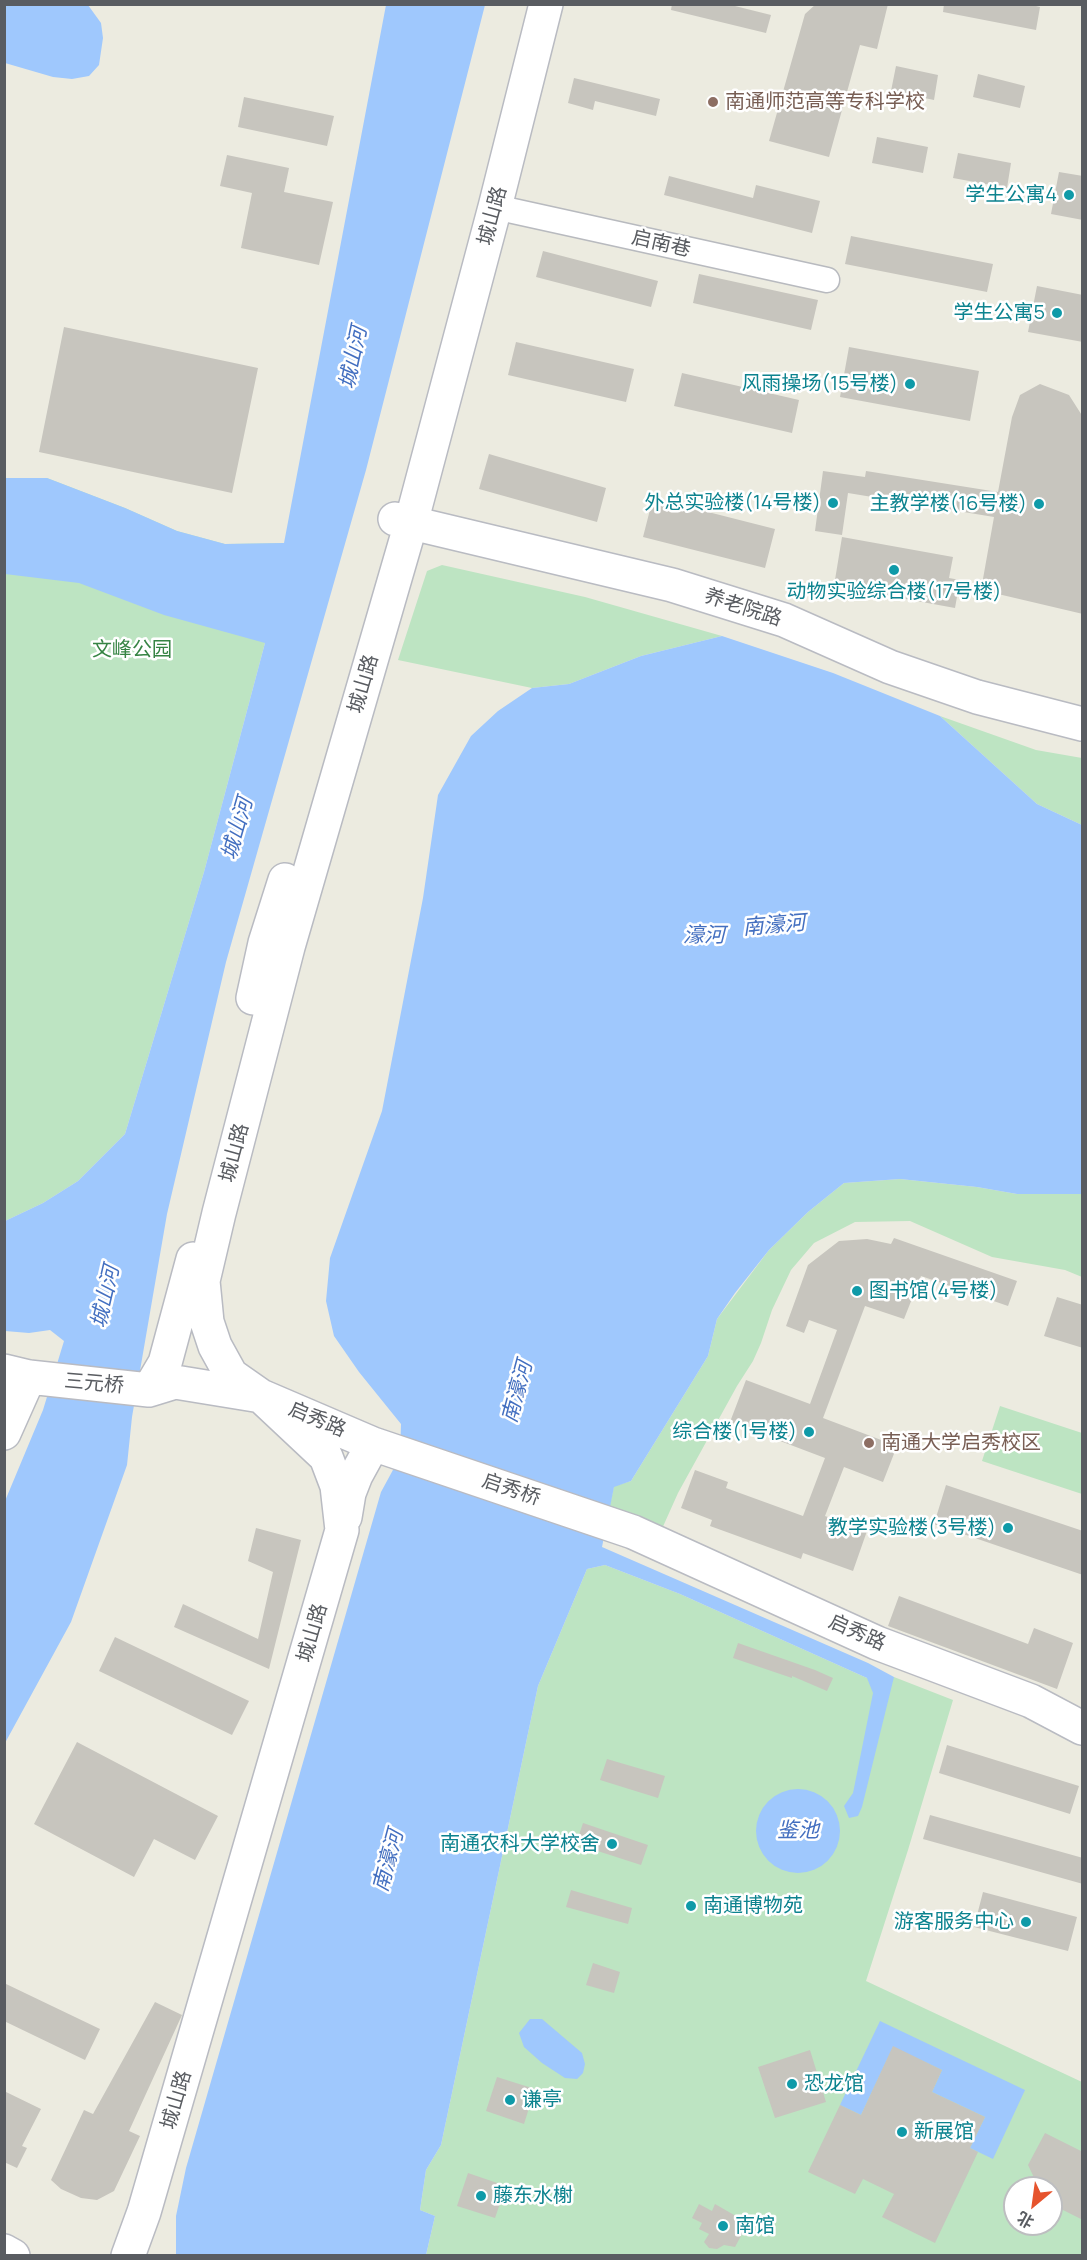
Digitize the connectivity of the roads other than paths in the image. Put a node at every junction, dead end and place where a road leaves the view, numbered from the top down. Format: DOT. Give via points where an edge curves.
graph roads {
  1 [pos="525,4"];
  2 [pos="546,4"];
  3 [pos="495,207"];
  4 [pos="827,280"];
  5 [pos="403,521"];
  6 [pos="1083,724"];
  7 [pos="27,1376"];
  8 [pos="145,1389"];
  9 [pos="261,1396"];
  10 [pos="4,1432"];
  11 [pos="381,1446"];
  12 [pos="342,1530"];
  13 [pos="633,1532"];
  14 [pos="1083,1728"];
  15 [pos="4,2251"];
  16 [pos="13,2256"];
  17 [pos="128,2256"];
  1 -- 5 [label="main road, 城山路"];
  2 -- 3 [label="main road, 城山路"];
  3 -- 4 [label="street, 启南巷"];
  3 -- 5 [label="main road, 城山路"];
  5 -- 6 [label="main road, 养老院路" via="672,585 784,620 890,667 976,697"];
  5 -- 8 [label="main road, 城山路" via="265,943 190,1274 165,1363"];
  5 -- 9 [label="main road, 城山路" via="203,1281 207,1322 215,1346 231,1375"];
  7 -- 8 [label="main road, 三元桥"];
  7 -- 10 [label="main road"];
  8 -- 9 [label="main road" via="175,1382"];
  9 -- 11 [label="main road, 启秀路"];
  9 -- 12 [label="main road, 城山路" via="326,1457 337,1486"];
  11 -- 12 [label="main road" via="356,1474"];
  11 -- 13 [label="main road, 启秀桥"];
  12 -- 17 [label="main road, 城山路"];
  13 -- 14 [label="main road, 启秀路" via="877,1643 1030,1701"];
  15 -- 16 [label="main road"];
}
